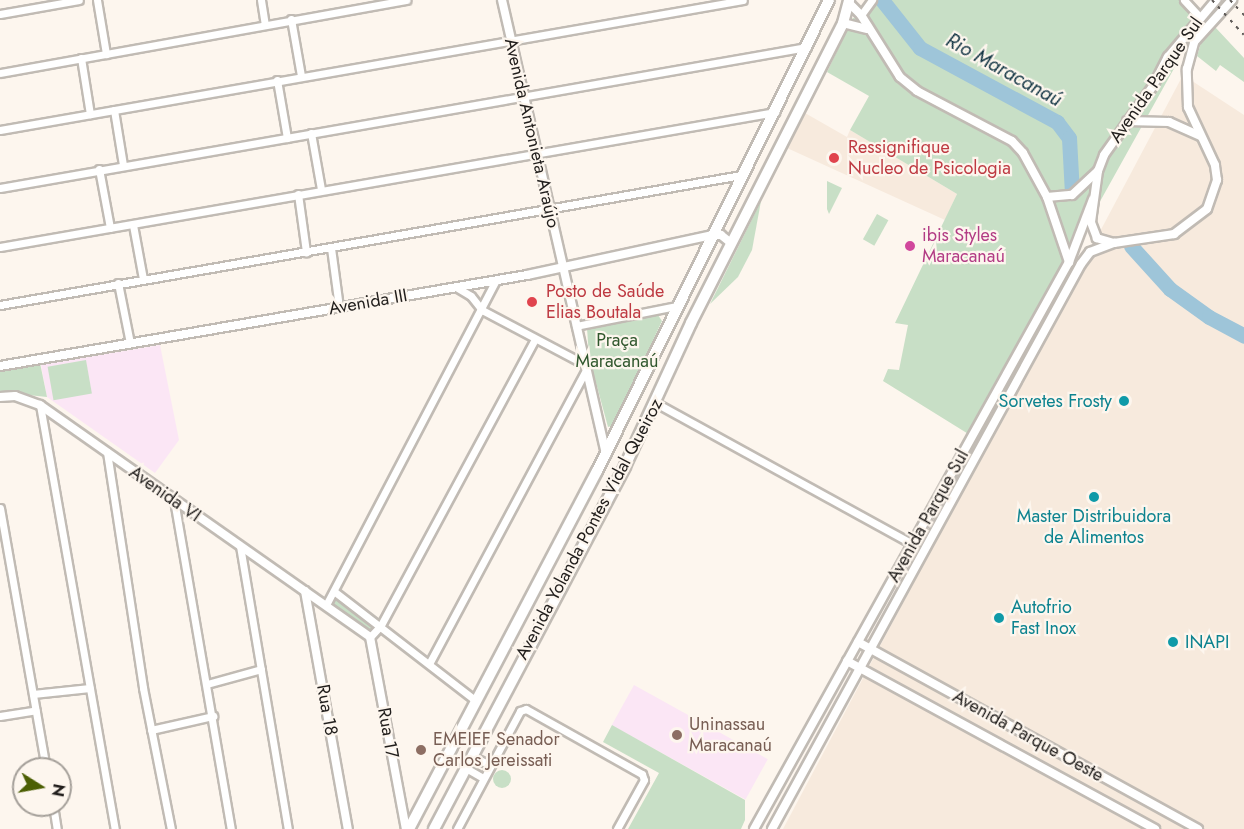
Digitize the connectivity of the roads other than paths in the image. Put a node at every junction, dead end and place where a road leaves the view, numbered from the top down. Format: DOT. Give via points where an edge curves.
graph roads {
  1 [pos="74,0"];
  2 [pos="97,0"];
  3 [pos="261,0"];
  4 [pos="407,0"];
  5 [pos="502,0"];
  6 [pos="743,0"];
  7 [pos="829,0"];
  8 [pos="872,0"];
  9 [pos="1184,0"];
  10 [pos="1216,0"];
  11 [pos="1232,0"];
  12 [pos="849,1"];
  13 [pos="0,14"];
  14 [pos="861,15"];
  15 [pos="1200,16"];
  16 [pos="291,19"];
  17 [pos="843,23"];
  18 [pos="265,24"];
  19 [pos="867,29"];
  20 [pos="512,40"];
  21 [pos="807,47"];
  22 [pos="106,54"];
  23 [pos="81,58"];
  24 [pos="0,73"];
  25 [pos="301,76"];
  26 [pos="277,80"];
  27 [pos="525,95"];
  28 [pos="779,103"];
  29 [pos="799,108"];
  30 [pos="114,110"];
  31 [pos="90,114"];
  32 [pos="1128,121"];
  33 [pos="0,130"];
  34 [pos="311,133"];
  35 [pos="287,138"];
  36 [pos="1203,138"];
  37 [pos="537,153"];
  38 [pos="123,165"];
  39 [pos="99,169"];
  40 [pos="1098,171"];
  41 [pos="741,175"];
  42 [pos="0,188"];
  43 [pos="321,189"];
  44 [pos="298,194"];
  45 [pos="1047,197"];
  46 [pos="1093,199"];
  47 [pos="549,209"];
  48 [pos="133,225"];
  49 [pos="110,228"];
  50 [pos="712,236"];
  51 [pos="731,243"];
  52 [pos="1114,243"];
  53 [pos="0,247"];
  54 [pos="331,248"];
  55 [pos="306,252"];
  56 [pos="1069,262"];
  57 [pos="562,267"];
  58 [pos="143,279"];
  59 [pos="496,280"];
  60 [pos="118,284"];
  61 [pos="456,287"];
  62 [pos="0,305"];
  63 [pos="676,306"];
  64 [pos="339,307"];
  65 [pos="482,310"];
  66 [pos="576,326"];
  67 [pos="535,339"];
  68 [pos="130,343"];
  69 [pos="0,366"];
  70 [pos="584,368"];
  71 [pos="0,397"];
  72 [pos="656,403"];
  73 [pos="40,405"];
  74 [pos="107,452"];
  75 [pos="606,454"];
  76 [pos="174,500"];
  77 [pos="0,508"];
  78 [pos="913,544"];
  79 [pos="240,546"];
  80 [pos="555,551"];
  81 [pos="573,561"];
  82 [pos="544,574"];
  83 [pos="561,584"];
  84 [pos="305,591"];
  85 [pos="335,592"];
  86 [pos="326,605"];
  87 [pos="381,625"];
  88 [pos="370,637"];
  89 [pos="858,642"];
  90 [pos="871,650"];
  91 [pos="847,661"];
  92 [pos="430,662"];
  93 [pos="261,669"];
  94 [pos="862,669"];
  95 [pos="207,684"];
  96 [pos="90,688"];
  97 [pos="33,694"];
  98 [pos="476,700"];
  99 [pos="36,710"];
  100 [pos="0,716"];
  101 [pos="213,716"];
  102 [pos="151,730"];
  103 [pos="470,755"];
  104 [pos="44,757"];
  105 [pos="490,765"];
  106 [pos="464,767"];
  107 [pos="483,778"];
  108 [pos="115,829"];
  109 [pos="171,829"];
  110 [pos="231,829"];
  111 [pos="288,829"];
  112 [pos="348,829"];
  113 [pos="407,829"];
  114 [pos="434,829"];
  115 [pos="457,829"];
  116 [pos="617,829"];
  117 [pos="754,829"];
  118 [pos="772,829"];
  119 [pos="1155,829"];
  120 [pos="1198,829"];
  1 -- 13 [label="street"];
  2 -- 22 [label="street"];
  3 -- 18 [label="street"];
  4 -- 16 [label="street"];
  5 -- 20 [label="street, Avenida Antonieta Araújo"];
  6 -- 20 [label="street"];
  7 -- 21 [label="main road"];
  8 -- 14 [label="street"];
  9 -- 15 [label="street"];
  10 -- 15 [label="street, Avenida Parque Sul"];
  11 -- 36 [label="street, Avenida Parque Sul" via="1200,34 1189,59 1185,95"];
  12 -- 14 [label="street"];
  12 -- 17 [label="main road, Avenida Yolanda Pontes Vidal Queiroz"];
  14 -- 19 [label="street"];
  15 -- 32 [label="street, Avenida Parque Sul" via="1168,57"];
  16 -- 18 [label="street"];
  16 -- 25 [label="street"];
  17 -- 19 [label="street"];
  17 -- 29 [label="main road, Avenida Yolanda Pontes Vidal Queiroz"];
  18 -- 22 [label="street"];
  19 -- 45 [label="street" via="900,76 917,92 1012,141"];
  20 -- 25 [label="street"];
  20 -- 27 [label="street, Avenida Antonieta Araújo"];
  21 -- 27 [label="street"];
  21 -- 28 [label="main road, Avenida Yolanda Pontes Vidal Queiroz"];
  22 -- 23 [label="street"];
  23 -- 24 [label="street"];
  23 -- 31 [label="street"];
  25 -- 26 [label="street"];
  26 -- 30 [label="street"];
  26 -- 35 [label="street"];
  27 -- 34 [label="street"];
  27 -- 37 [label="street, Avenida Antonieta Araújo"];
  28 -- 29 [label="main road" via="791,101"];
  28 -- 37 [label="street"];
  28 -- 41 [label="main road, Avenida Yolanda Pontes Vidal Queiroz"];
  29 -- 51 [label="main road, Avenida Yolanda Pontes Vidal Queiroz"];
  30 -- 31 [label="street"];
  30 -- 38 [label="street"];
  31 -- 33 [label="street"];
  32 -- 36 [label="street" via="1169,122"];
  32 -- 40 [label="street, Avenida Parque Sul"];
  34 -- 35 [label="street"];
  34 -- 43 [label="street"];
  35 -- 38 [label="street"];
  36 -- 52 [label="street, Avenida Parque Sul" via="1217,180 1207,209 1174,234"];
  37 -- 43 [label="street"];
  37 -- 47 [label="street, Avenida Antonieta Araújo"];
  38 -- 39 [label="street"];
  39 -- 42 [label="street"];
  39 -- 49 [label="street"];
  40 -- 45 [label="street" via="1072,195"];
  40 -- 46 [label="street, Avenida Parque Sul"];
  41 -- 47 [label="street"];
  41 -- 50 [label="main road, Avenida Yolanda Pontes Vidal Queiroz"];
  43 -- 44 [label="street"];
  44 -- 48 [label="street"];
  44 -- 55 [label="street"];
  45 -- 56 [label="street"];
  46 -- 52 [label="street, Avenida Parque Sul" via="1093,233"];
  46 -- 56 [label="street, Avenida Parque Sul"];
  47 -- 54 [label="street"];
  47 -- 57 [label="street, Avenida Antonieta Araújo"];
  48 -- 49 [label="street"];
  48 -- 58 [label="street"];
  49 -- 53 [label="street"];
  50 -- 51 [label="street" via="721,236"];
  50 -- 57 [label="street, Avenida III"];
  50 -- 63 [label="main road, Avenida Yolanda Pontes Vidal Queiroz"];
  51 -- 72 [label="main road, Avenida Yolanda Pontes Vidal Queiroz"];
  52 -- 90 [label="street, Avenida Parque Sul" via="1090,252 1081,264"];
  54 -- 55 [label="street"];
  54 -- 64 [label="street"];
  55 -- 58 [label="street"];
  56 -- 78 [label="street, Avenida Parque Sul"];
  57 -- 59 [label="street, Avenida III"];
  57 -- 66 [label="street, Avenida Antonieta Araújo"];
  58 -- 60 [label="street"];
  59 -- 61 [label="street, Avenida III"];
  59 -- 65 [label="street"];
  60 -- 62 [label="street"];
  60 -- 68 [label="street"];
  61 -- 64 [label="street, Avenida III"];
  61 -- 65 [label="street" via="471,296"];
  63 -- 66 [label="street"];
  63 -- 75 [label="main road, Avenida Yolanda Pontes Vidal Queiroz"];
  64 -- 68 [label="street, Avenida III"];
  65 -- 67 [label="street"];
  65 -- 85 [label="street"];
  66 -- 70 [label="street, Avenida Antonieta Araújo"];
  67 -- 70 [label="street"];
  67 -- 87 [label="street"];
  68 -- 69 [label="street, Avenida III"];
  70 -- 75 [label="street, Avenida Antonieta Araújo"];
  70 -- 92 [label="street"];
  71 -- 73 [label="street, Avenida VI" via="15,396"];
  72 -- 78 [label="street"];
  72 -- 81 [label="main road, Avenida Yolanda Pontes Vidal Queiroz"];
  73 -- 74 [label="street, Avenida VI"];
  73 -- 96 [label="street"];
  74 -- 76 [label="street, Avenida VI"];
  74 -- 102 [label="street"];
  75 -- 80 [label="main road, Avenida Yolanda Pontes Vidal Queiroz"];
  76 -- 79 [label="street, Avenida VI"];
  76 -- 95 [label="street"];
  77 -- 97 [label="street"];
  78 -- 89 [label="street, Avenida Parque Sul"];
  79 -- 84 [label="street, Avenida VI"];
  79 -- 93 [label="street"];
  80 -- 81 [label="main road"];
  80 -- 82 [label="main road, Avenida Yolanda Pontes Vidal Queiroz"];
  81 -- 83 [label="main road, Avenida Yolanda Pontes Vidal Queiroz"];
  82 -- 83 [label="main road"];
  82 -- 98 [label="main road, Avenida Yolanda Pontes Vidal Queiroz"];
  83 -- 103 [label="main road, Avenida Yolanda Pontes Vidal Queiroz"];
  84 -- 86 [label="street, Avenida VI"];
  84 -- 112 [label="street, Rua 18"];
  85 -- 86 [label="street"];
  85 -- 87 [label="street"];
  86 -- 88 [label="street, Avenida VI"];
  87 -- 88 [label="street"];
  87 -- 92 [label="street"];
  88 -- 113 [label="street, Rua 17"];
  89 -- 90 [label="street, Avenida Parque Oeste"];
  89 -- 91 [label="street, Avenida Parque Sul"];
  90 -- 94 [label="street, Avenida Parque Sul"];
  90 -- 120 [label="street, Avenida Parque Oeste"];
  91 -- 94 [label="street, Avenida Parque Oeste"];
  91 -- 117 [label="street, Avenida Parque Sul"];
  92 -- 98 [label="street"];
  93 -- 95 [label="street"];
  93 -- 111 [label="street"];
  94 -- 118 [label="street, Avenida Parque Sul"];
  94 -- 119 [label="street, Avenida Parque Oeste"];
  95 -- 101 [label="street"];
  96 -- 97 [label="street"];
  96 -- 108 [label="street"];
  97 -- 99 [label="street"];
  98 -- 113 [label="main road, Avenida Yolanda Pontes Vidal Queiroz"];
  99 -- 100 [label="street"];
  99 -- 104 [label="street"];
  101 -- 102 [label="street"];
  101 -- 110 [label="street"];
  102 -- 109 [label="street"];
  103 -- 105 [label="street"];
  103 -- 106 [label="main road, Avenida Yolanda Pontes Vidal Queiroz"];
  105 -- 107 [label="street"];
  105 -- 116 [label="street" via="520,711 526,709 642,774 644,780"];
  106 -- 107 [label="street"];
  106 -- 114 [label="main road, Avenida Yolanda Pontes Vidal Queiroz"];
  107 -- 115 [label="street"];
}
